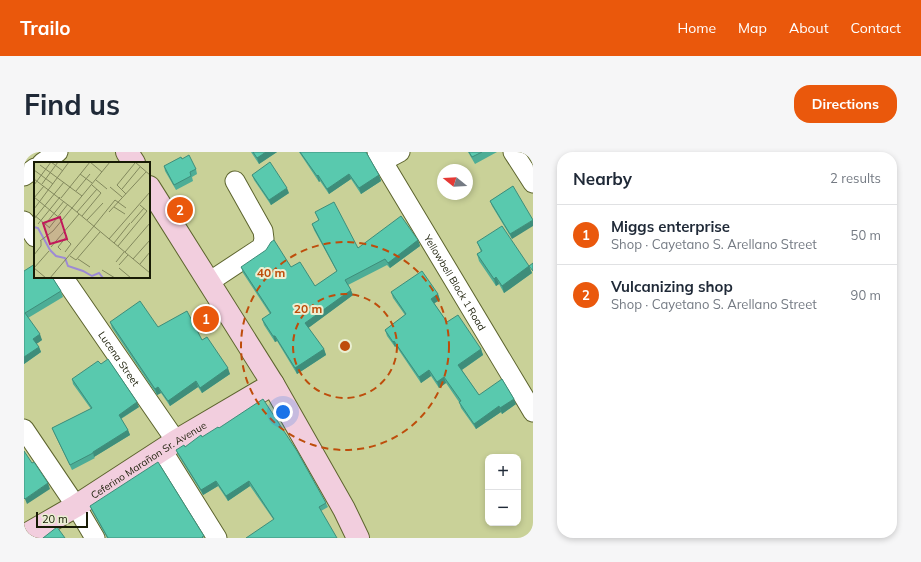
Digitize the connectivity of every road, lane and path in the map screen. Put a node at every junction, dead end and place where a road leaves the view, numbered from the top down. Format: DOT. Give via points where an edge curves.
graph roads {
  1 [pos="58,152"];
  2 [pos="127,152"];
  3 [pos="400,152"];
  4 [pos="513,152"];
  5 [pos="380,157"];
  6 [pos="43,162"];
  7 [pos="133,162"];
  8 [pos="34,169"];
  9 [pos="24,176"];
  10 [pos="532,177"];
  11 [pos="235,181"];
  12 [pos="150,189"];
  13 [pos="24,221"];
  14 [pos="34,236"];
  15 [pos="63,278"];
  16 [pos="209,282"];
  17 [pos="273,384"];
  18 [pos="533,412"];
  19 [pos="24,429"];
  20 [pos="169,446"];
  21 [pos="76,506"];
  22 [pos="24,536"];
  23 [pos="95,538"];
  24 [pos="217,538"];
  25 [pos="358,538"];
  1 -- 6 [label="street"];
  2 -- 7 [label="main road"];
  3 -- 5 [label="street"];
  4 -- 10 [label="street"];
  5 -- 18 [label="street, Yellowbell Block 1 Road"];
  8 -- 9 [label="street"];
  11 -- 16 [label="street" via="263,231 262,247"];
  12 -- 16 [label="main road"];
  13 -- 14 [label="street"];
  15 -- 20 [label="street, Lucena Street"];
  16 -- 17 [label="main road"];
  17 -- 20 [label="main road, Ceferino Marañon Sr. Avenue"];
  17 -- 25 [label="main road"];
  19 -- 21 [label="street"];
  20 -- 21 [label="main road, Ceferino Marañon Sr. Avenue"];
  20 -- 24 [label="street, Lucena Street"];
  21 -- 22 [label="main road, Ceferino Marañon Sr. Avenue"];
  21 -- 23 [label="street"];
}
